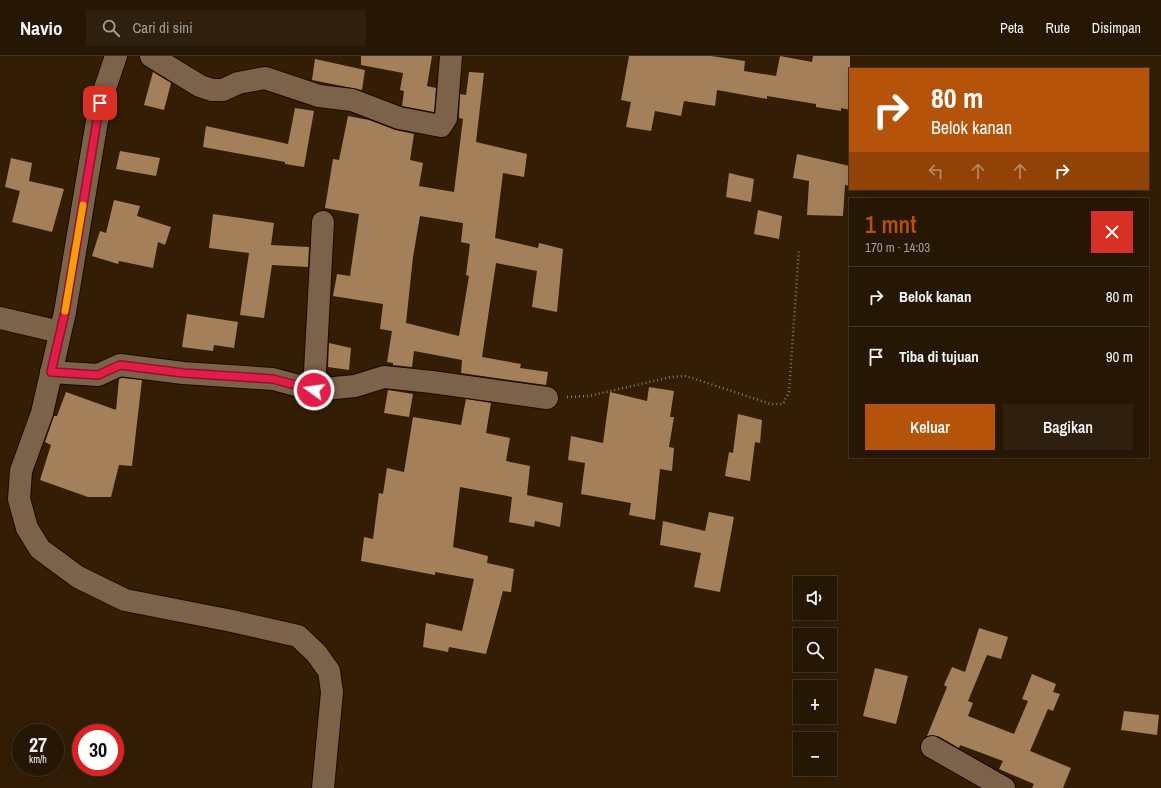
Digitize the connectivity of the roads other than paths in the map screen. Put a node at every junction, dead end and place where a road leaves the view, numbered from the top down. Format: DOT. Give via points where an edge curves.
graph roads {
  1 [pos="116,56"];
  2 [pos="150,56"];
  3 [pos="452,56"];
  4 [pos="323,222"];
  5 [pos="0,318"];
  6 [pos="60,332"];
  7 [pos="51,372"];
  8 [pos="314,390"];
  9 [pos="547,398"];
  10 [pos="932,747"];
  11 [pos="323,788"];
  12 [pos="1004,788"];
  1 -- 6 [label="street" via="100,103"];
  2 -- 3 [label="street" via="200,86 212,90 223,90 238,83 265,78 319,96 352,100 399,118 441,126 446,118"];
  4 -- 8 [label="street"];
  5 -- 6 [label="street"];
  6 -- 7 [label="street"];
  7 -- 8 [label="street" via="98,375 120,365 183,373 273,379"];
  7 -- 11 [label="street" via="42,413 21,471 19,499 26,528 40,549 78,577 125,600 298,636 316,653 329,671 332,692"];
  8 -- 9 [label="street" via="355,386 384,377"];
  10 -- 12 [label="street"];
}
